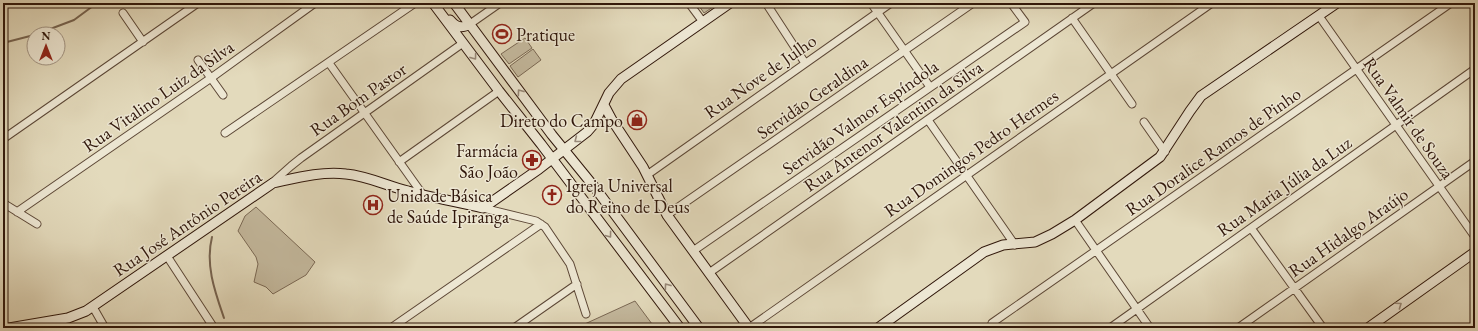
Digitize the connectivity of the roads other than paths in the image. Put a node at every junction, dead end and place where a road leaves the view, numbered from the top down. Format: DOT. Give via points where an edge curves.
graph roads {
  1 [pos="198,3"];
  2 [pos="315,3"];
  3 [pos="414,3"];
  4 [pos="433,3"];
  5 [pos="437,3"];
  6 [pos="454,3"];
  7 [pos="500,3"];
  8 [pos="689,3"];
  9 [pos="730,3"];
  10 [pos="766,3"];
  11 [pos="871,3"];
  12 [pos="891,3"];
  13 [pos="973,3"];
  14 [pos="1011,3"];
  15 [pos="1094,3"];
  16 [pos="1212,3"];
  17 [pos="1337,3"];
  18 [pos="1452,3"];
  19 [pos="878,12"];
  20 [pos="123,13"];
  21 [pos="1320,16"];
  22 [pos="1072,18"];
  23 [pos="703,22"];
  24 [pos="470,24"];
  25 [pos="143,42"];
  26 [pos="463,43"];
  27 [pos="904,51"];
  28 [pos="198,60"];
  29 [pos="329,63"];
  30 [pos="805,63"];
  31 [pos="1357,69"];
  32 [pos="1475,69"];
  33 [pos="1110,74"];
  34 [pos="211,78"];
  35 [pos="930,87"];
  36 [pos="499,91"];
  37 [pos="223,95"];
  38 [pos="1132,104"];
  39 [pos="604,105"];
  40 [pos="364,113"];
  41 [pos="928,120"];
  42 [pos="1144,122"];
  43 [pos="1396,125"];
  44 [pos="225,133"];
  45 [pos="3,139"];
  46 [pos="564,151"];
  47 [pos="1165,152"];
  48 [pos="551,160"];
  49 [pos="1475,161"];
  50 [pos="400,162"];
  51 [pos="647,175"];
  52 [pos="966,175"];
  53 [pos="273,183"];
  54 [pos="1439,186"];
  55 [pos="422,194"];
  56 [pos="3,203"];
  57 [pos="483,208"];
  58 [pos="17,212"];
  59 [pos="667,215"];
  60 [pos="1075,220"];
  61 [pos="37,224"];
  62 [pos="541,224"];
  63 [pos="1251,228"];
  64 [pos="1475,237"];
  65 [pos="1015,245"];
  66 [pos="1096,250"];
  67 [pos="693,251"];
  68 [pos="1475,252"];
  69 [pos="167,256"];
  70 [pos="709,273"];
  71 [pos="577,284"];
  72 [pos="1294,288"];
  73 [pos="93,307"];
  74 [pos="664,308"];
  75 [pos="1136,309"];
  76 [pos="586,314"];
  77 [pos="992,323"];
  78 [pos="402,325"];
  79 [pos="698,327"];
  80 [pos="9,328"];
  81 [pos="105,328"];
  82 [pos="214,328"];
  83 [pos="391,328"];
  84 [pos="514,328"];
  85 [pos="680,328"];
  86 [pos="749,328"];
  87 [pos="878,328"];
  88 [pos="1110,328"];
  89 [pos="1150,328"];
  90 [pos="1238,328"];
  91 [pos="1323,328"];
  92 [pos="1368,328"];
  1 -- 25 [label="street"];
  2 -- 34 [label="street, Rua Vitalino Luiz da Silva"];
  3 -- 29 [label="street"];
  4 -- 26 [label="main road"];
  5 -- 24 [label="main road" via="456,26"];
  6 -- 24 [label="main road"];
  7 -- 24 [label="street"];
  8 -- 23 [label="street"];
  9 -- 23 [label="main road"];
  10 -- 30 [label="street"];
  11 -- 19 [label="street"];
  12 -- 19 [label="street, Rua Nove de Julho"];
  13 -- 27 [label="street, Servidão Geraldina"];
  14 -- 35 [label="street, Servidão Valmor Espíndola" via="1025,22"];
  15 -- 22 [label="street, Rua Antenor Valentim da Silva"];
  16 -- 33 [label="street, Rua Domingos Pedro Hermes"];
  17 -- 21 [label="main road"];
  18 -- 31 [label="street, Rua Doralice Ramos de Pinho"];
  19 -- 27 [label="street"];
  19 -- 30 [label="street, Rua Nove de Julho"];
  20 -- 25 [label="street"];
  21 -- 31 [label="street, Rua Valmir de Souza"];
  21 -- 47 [label="main road" via="1201,96"];
  22 -- 33 [label="street"];
  22 -- 41 [label="street, Rua Antenor Valentim da Silva"];
  23 -- 39 [label="main road" via="621,79 609,93"];
  46 -- 24 [label="main road, one-way"];
  25 -- 45 [label="street"];
  26 -- 36 [label="main road, one-way"];
  26 -- 40 [label="street, Rua Bom Pastor"];
  27 -- 35 [label="street"];
  27 -- 59 [label="street, Servidão Geraldina"];
  28 -- 34 [label="street"];
  29 -- 40 [label="street"];
  29 -- 44 [label="street"];
  30 -- 51 [label="street, Rua Nove de Julho"];
  31 -- 43 [label="street, Rua Valmir de Souza"];
  31 -- 66 [label="street, Rua Doralice Ramos de Pinho"];
  32 -- 43 [label="street, Rua Maria Júlia da Luz"];
  33 -- 38 [label="street"];
  33 -- 52 [label="street, Rua Domingos Pedro Hermes"];
  34 -- 37 [label="street"];
  34 -- 58 [label="street, Rua Vitalino Luiz da Silva"];
  35 -- 67 [label="street, Servidão Valmor Espíndola"];
  36 -- 48 [label="main road"];
  36 -- 50 [label="street"];
  39 -- 46 [label="main road, one-way" via="594,124"];
  39 -- 51 [label="main road"];
  40 -- 50 [label="street"];
  40 -- 53 [label="street, Rua Bom Pastor" via="290,166"];
  41 -- 52 [label="street"];
  41 -- 70 [label="street, Rua Antenor Valentim da Silva"];
  42 -- 47 [label="street"];
  43 -- 54 [label="street, Rua Valmir de Souza"];
  43 -- 63 [label="street, Rua Maria Júlia da Luz"];
  46 -- 48 [label="main road"];
  79 -- 46 [label="main road, one-way" via="596,189"];
  47 -- 60 [label="main road"];
  48 -- 57 [label="main road"];
  48 -- 74 [label="main road, one-way"];
  49 -- 54 [label="street, Rua Hidalgo Araújo"];
  50 -- 55 [label="street"];
  51 -- 59 [label="main road"];
  52 -- 65 [label="street"];
  52 -- 86 [label="street, Rua Domingos Pedro Hermes"];
  53 -- 55 [label="main road, Rua José Antônio Pereira" via="300,177 345,173"];
  53 -- 69 [label="main road, Rua José Antônio Pereira"];
  54 -- 64 [label="street, Rua Valmir de Souza"];
  54 -- 72 [label="street, Rua Hidalgo Araújo"];
  55 -- 57 [label="main road, Rua José Antônio Pereira"];
  56 -- 58 [label="street"];
  57 -- 62 [label="street"];
  58 -- 61 [label="street"];
  59 -- 67 [label="main road"];
  60 -- 65 [label="main road" via="1035,242"];
  60 -- 66 [label="street"];
  62 -- 71 [label="street" via="566,257"];
  62 -- 78 [label="street"];
  63 -- 72 [label="street"];
  63 -- 75 [label="street, Rua Maria Júlia da Luz"];
  65 -- 87 [label="main road" via="997,247 984,252"];
  66 -- 75 [label="street"];
  66 -- 77 [label="street, Rua Doralice Ramos de Pinho"];
  67 -- 70 [label="main road"];
  92 -- 68 [label="main road, one-way"];
  69 -- 73 [label="main road, Rua José Antônio Pereira"];
  69 -- 82 [label="street"];
  70 -- 86 [label="main road"];
  71 -- 76 [label="street"];
  71 -- 84 [label="street"];
  72 -- 90 [label="street, Rua Hidalgo Araújo"];
  72 -- 91 [label="street"];
  73 -- 80 [label="main road, Rua José Antônio Pereira" via="74,317"];
  73 -- 81 [label="street"];
  74 -- 79 [label="main road" via="667,300 671,299 688,321"];
  74 -- 85 [label="main road"];
  75 -- 88 [label="street, Rua Maria Júlia da Luz"];
  75 -- 89 [label="street"];
  78 -- 83 [label="street"];
}
